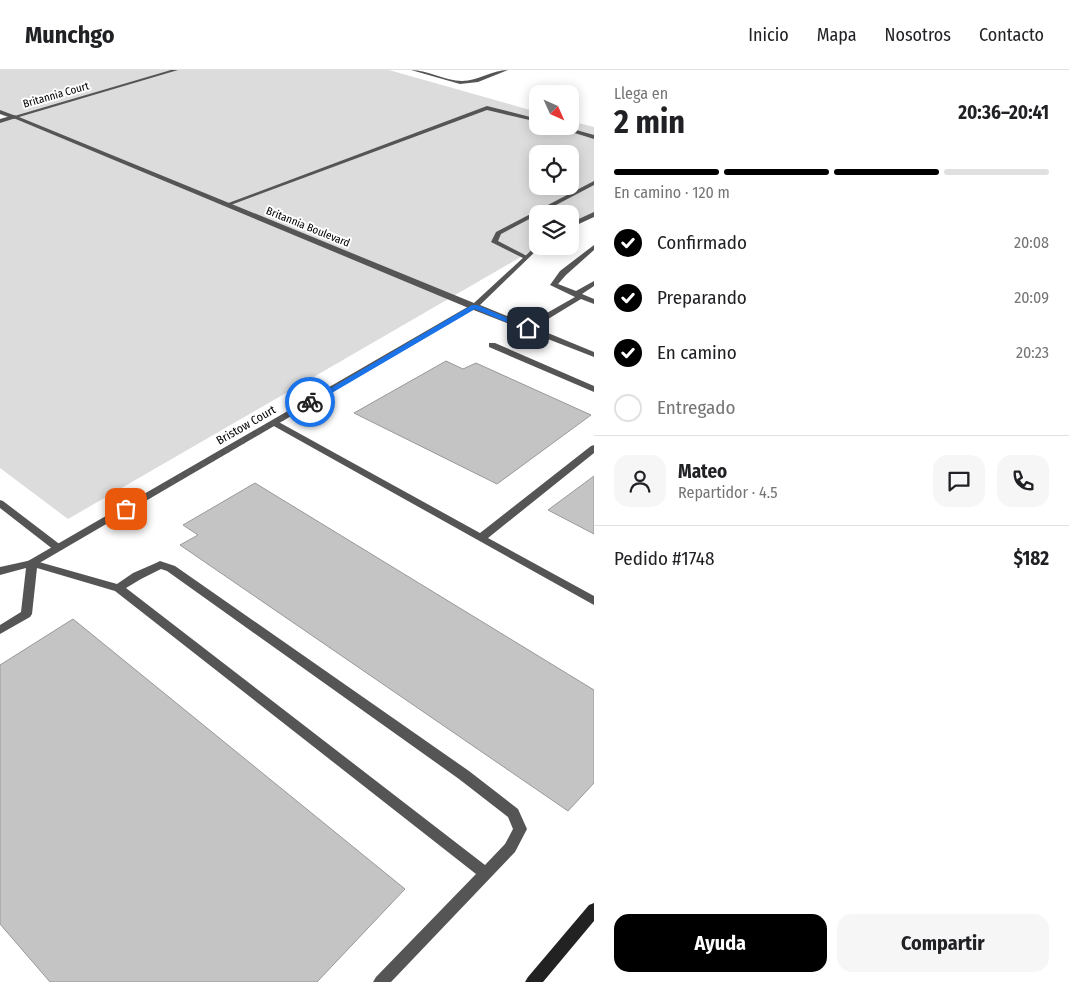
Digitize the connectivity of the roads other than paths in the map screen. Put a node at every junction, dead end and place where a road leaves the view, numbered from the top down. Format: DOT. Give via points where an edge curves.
graph roads {
  1 [pos="176,70"];
  2 [pos="413,70"];
  3 [pos="506,70"];
  4 [pos="0,112"];
  5 [pos="14,118"];
  6 [pos="529,119"];
  7 [pos="0,122"];
  8 [pos="579,133"];
  9 [pos="594,137"];
  10 [pos="594,184"];
  11 [pos="226,205"];
  12 [pos="594,214"];
  13 [pos="579,222"];
  14 [pos="594,247"];
  15 [pos="529,254"];
  16 [pos="525,257"];
  17 [pos="594,283"];
  18 [pos="577,296"];
  19 [pos="594,302"];
  20 [pos="474,307"];
  21 [pos="528,328"];
  22 [pos="492,345"];
  23 [pos="594,355"];
  24 [pos="594,389"];
  25 [pos="274,423"];
  26 [pos="594,448"];
  27 [pos="0,503"];
  28 [pos="481,538"];
  29 [pos="58,548"];
  30 [pos="32,563"];
  31 [pos="0,570"];
  32 [pos="119,588"];
  33 [pos="594,601"];
  34 [pos="0,630"];
  35 [pos="485,873"];
  36 [pos="594,910"];
  37 [pos="381,982"];
  38 [pos="533,982"];
  1 -- 5 [label="street, Britannia Court"];
  2 -- 3 [label="street" via="460,83"];
  4 -- 5 [label="street, Britannia Boulevard"];
  5 -- 7 [label="street, Britannia Court"];
  5 -- 11 [label="street, Britannia Boulevard"];
  6 -- 11 [label="street" via="487,108"];
  8 -- 9 [label="street"];
  10 -- 16 [label="street" via="498,233 494,242"];
  11 -- 20 [label="street, Britannia Boulevard"];
  12 -- 13 [label="street"];
  14 -- 18 [label="street" via="563,273 554,285"];
  15 -- 16 [label="street, Bristow Court"];
  16 -- 20 [label="street, Bristow Court"];
  17 -- 18 [label="street"];
  18 -- 19 [label="street"];
  18 -- 21 [label="street"];
  20 -- 21 [label="street, Britannia Boulevard"];
  20 -- 25 [label="street, Bristow Court"];
  21 -- 23 [label="street, Britannia Boulevard"];
  22 -- 24 [label="street"];
  25 -- 28 [label="street"];
  25 -- 29 [label="street, Bristow Court"];
  26 -- 28 [label="street"];
  27 -- 29 [label="street"];
  28 -- 33 [label="street"];
  29 -- 30 [label="street, Bristow Court"];
  30 -- 31 [label="street"];
  30 -- 32 [label="street"];
  30 -- 34 [label="street" via="26,614"];
  32 -- 35 [label="street"];
  32 -- 35 [label="street" via="160,565 171,568 513,813 520,829 510,848"];
  35 -- 37 [label="street"];
  36 -- 38 [label="main road"];
}
